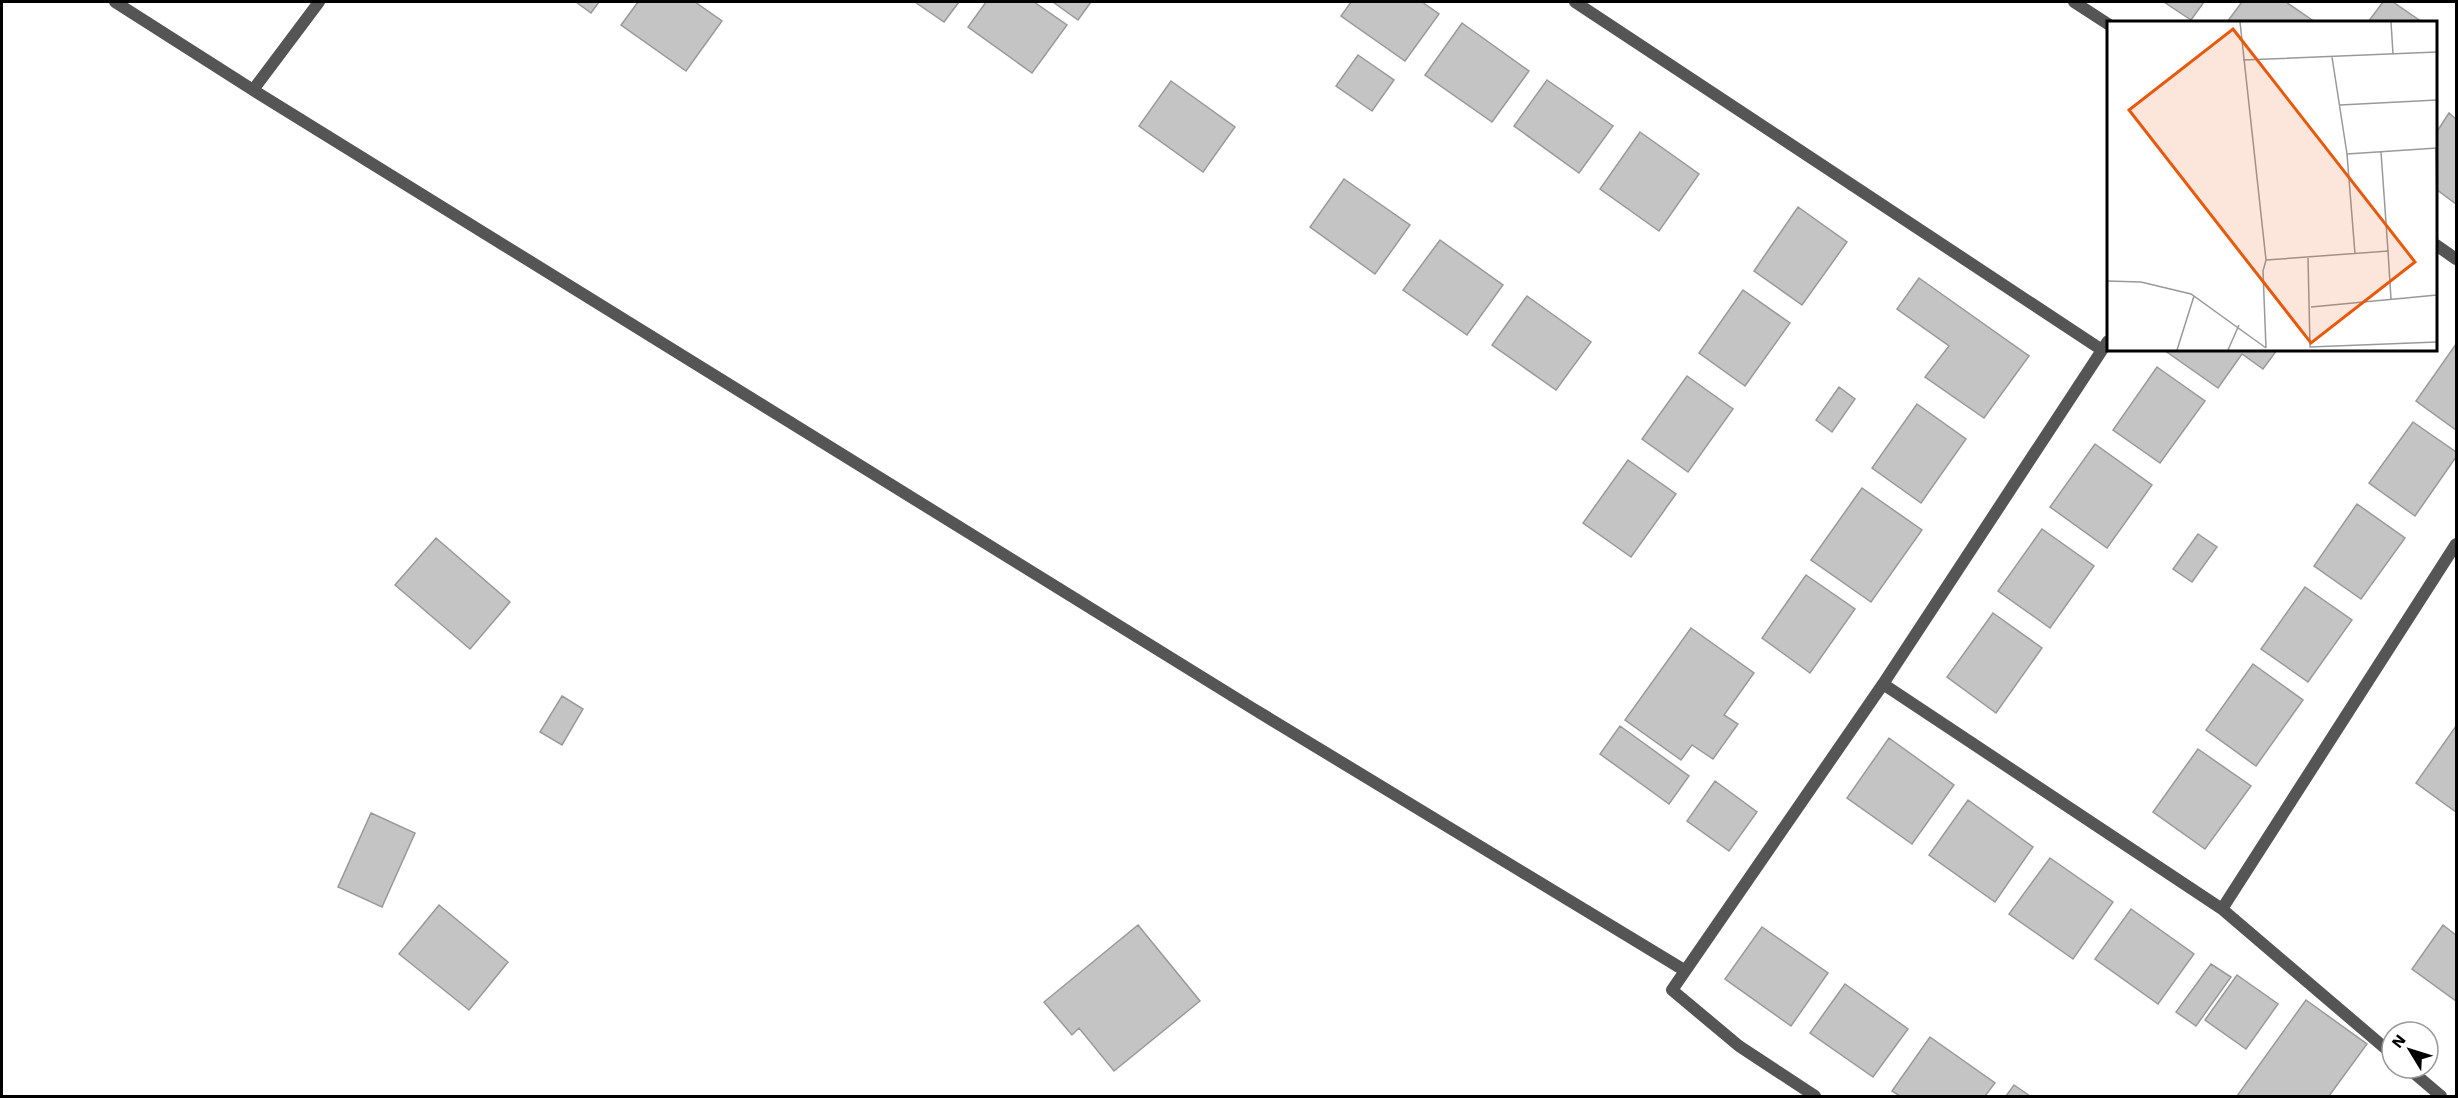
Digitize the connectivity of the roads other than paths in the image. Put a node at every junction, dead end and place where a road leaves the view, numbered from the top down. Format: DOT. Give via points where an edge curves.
graph roads {
  1 [pos="115,2"];
  2 [pos="318,2"];
  3 [pos="1575,2"];
  4 [pos="2074,2"];
  5 [pos="2107,23"];
  6 [pos="254,90"];
  7 [pos="2437,246"];
  8 [pos="2457,259"];
  9 [pos="2105,346"];
  10 [pos="2457,544"];
  11 [pos="1883,684"];
  12 [pos="2222,909"];
  13 [pos="1684,970"];
  14 [pos="2380,1044"];
  15 [pos="2422,1080"];
  16 [pos="1815,1096"];
  17 [pos="2441,1096"];
  1 -- 6 [label="street"];
  2 -- 6 [label="street"];
  3 -- 9 [label="street"];
  4 -- 5 [label="street"];
  6 -- 13 [label="street" via="1252,708"];
  7 -- 8 [label="street"];
  9 -- 11 [label="street"];
  10 -- 12 [label="street"];
  11 -- 12 [label="street"];
  11 -- 13 [label="street"];
  12 -- 14 [label="street"];
  13 -- 16 [label="street" via="1672,990 1739,1046"];
  15 -- 17 [label="street"];
}
